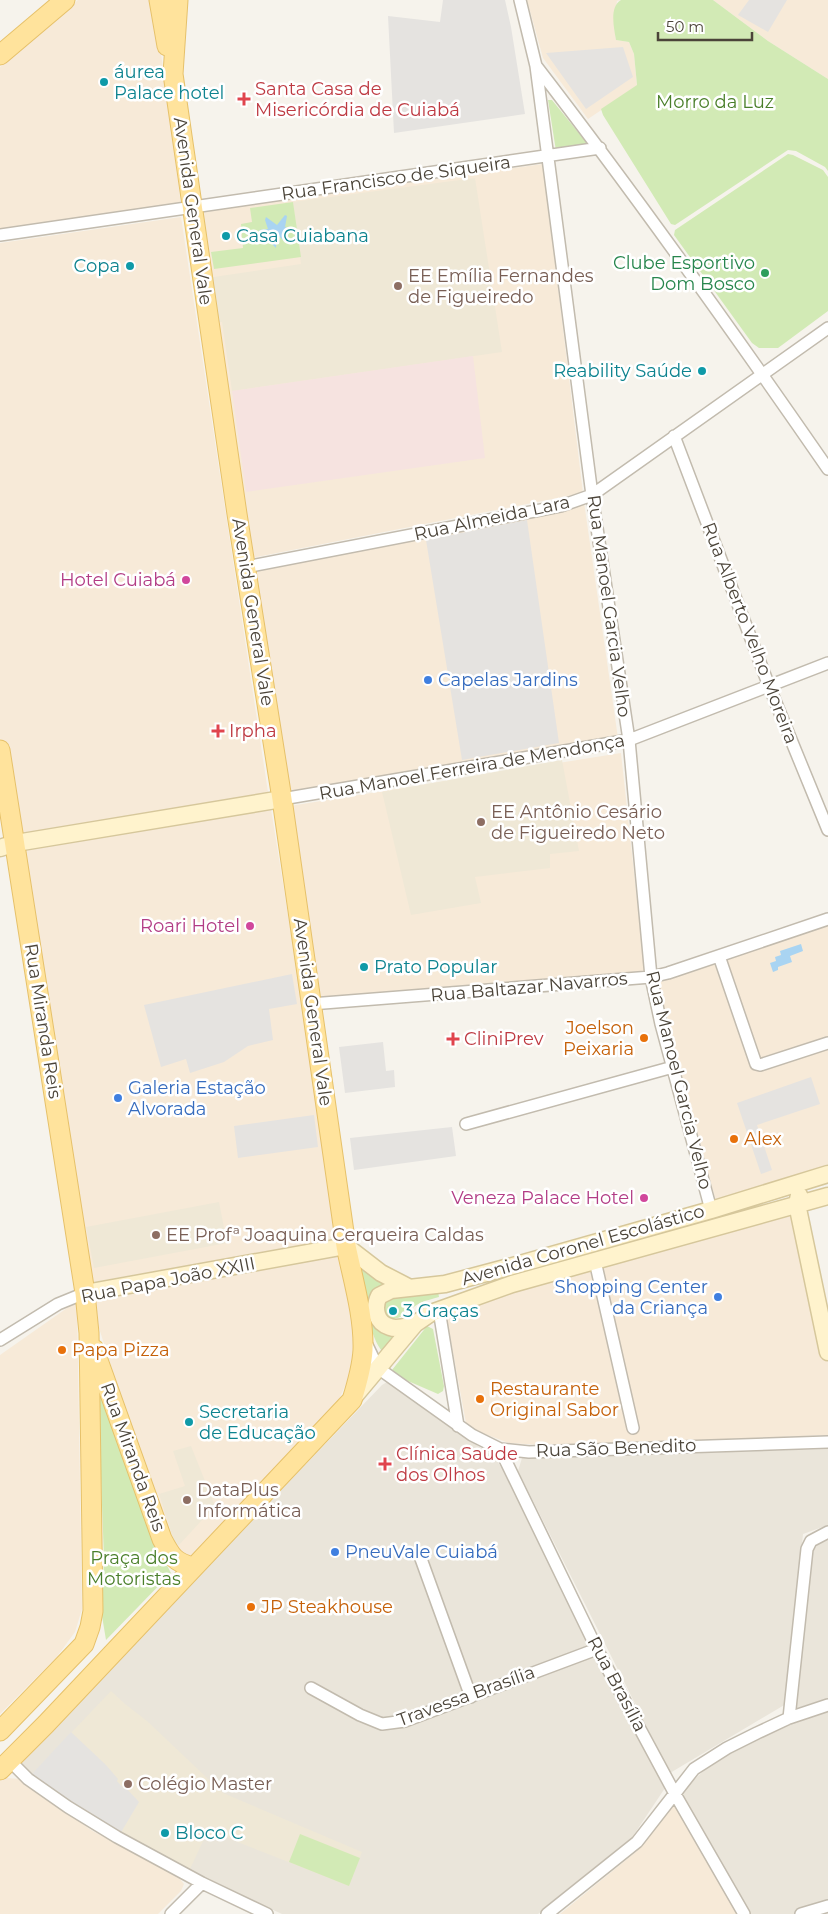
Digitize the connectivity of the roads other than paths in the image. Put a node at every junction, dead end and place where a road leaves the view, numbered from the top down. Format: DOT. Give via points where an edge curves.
graph roads {
  1 [pos="65,0"];
  2 [pos="159,0"];
  3 [pos="178,0"];
  4 [pos="520,0"];
  5 [pos="0,55"];
  6 [pos="536,66"];
  7 [pos="173,74"];
  8 [pos="600,148"];
  9 [pos="548,156"];
  10 [pos="192,207"];
  11 [pos="0,235"];
  12 [pos="828,328"];
  13 [pos="762,374"];
  14 [pos="674,436"];
  15 [pos="828,469"];
  16 [pos="592,495"];
  17 [pos="246,567"];
  18 [pos="828,663"];
  19 [pos="769,686"];
  20 [pos="629,740"];
  21 [pos="0,750"];
  22 [pos="282,799"];
  23 [pos="828,830"];
  24 [pos="8,846"];
  25 [pos="828,919"];
  26 [pos="719,956"];
  27 [pos="651,977"];
  28 [pos="311,1004"];
  29 [pos="828,1043"];
  30 [pos="673,1067"];
  31 [pos="466,1124"];
  32 [pos="828,1174"];
  33 [pos="828,1180"];
  34 [pos="828,1196"];
  35 [pos="797,1204"];
  36 [pos="711,1210"];
  37 [pos="346,1246"];
  38 [pos="595,1262"];
  39 [pos="412,1288"];
  40 [pos="85,1293"];
  41 [pos="439,1310"];
  42 [pos="415,1324"];
  43 [pos="362,1332"];
  44 [pos="89,1333"];
  45 [pos="1,1339"];
  46 [pos="828,1352"];
  47 [pos="378,1368"];
  48 [pos="352,1400"];
  49 [pos="458,1426"];
  50 [pos="633,1428"];
  51 [pos="828,1442"];
  52 [pos="500,1449"];
  53 [pos="828,1532"];
  54 [pos="420,1556"];
  55 [pos="193,1567"];
  56 [pos="597,1649"];
  57 [pos="311,1688"];
  58 [pos="472,1697"];
  59 [pos="828,1705"];
  60 [pos="789,1718"];
  61 [pos="0,1731"];
  62 [pos="5,1765"];
  63 [pos="675,1794"];
  64 [pos="202,1883"];
  65 [pos="828,1906"];
  66 [pos="170,1914"];
  67 [pos="267,1914"];
  68 [pos="547,1914"];
  69 [pos="744,1914"];
  70 [pos="800,1914"];
  1 -- 5 [label="main road"];
  2 -- 7 [label="main road"];
  3 -- 7 [label="main road, Avenida General Vale"];
  4 -- 6 [label="street, Rua Manoel Garcia Velho"];
  6 -- 8 [label="street"];
  6 -- 9 [label="street, Rua Manoel Garcia Velho"];
  7 -- 10 [label="main road, Avenida General Vale"];
  8 -- 9 [label="street, Rua Francisco de Siqueira"];
  8 -- 13 [label="street"];
  9 -- 10 [label="street, Rua Francisco de Siqueira"];
  9 -- 16 [label="street, Rua Manoel Garcia Velho"];
  10 -- 11 [label="street, Rua Francisco de Siqueira"];
  10 -- 17 [label="main road, Avenida General Vale"];
  12 -- 13 [label="street, Rua Almeida Lara"];
  13 -- 14 [label="street, Rua Almeida Lara"];
  13 -- 15 [label="street"];
  14 -- 16 [label="street, Rua Almeida Lara"];
  14 -- 19 [label="street, Rua Alberto Velho Moreira"];
  16 -- 17 [label="street, Rua Almeida Lara" via="561,506"];
  16 -- 20 [label="street, Rua Manoel Garcia Velho"];
  17 -- 22 [label="main road, Avenida General Vale"];
  18 -- 19 [label="street, Rua Manoel Ferreira de Mendonça"];
  19 -- 20 [label="street, Rua Manoel Ferreira de Mendonça"];
  19 -- 23 [label="street, Rua Alberto Velho Moreira"];
  20 -- 22 [label="street, Rua Manoel Ferreira de Mendonça"];
  20 -- 27 [label="street, Rua Manoel Garcia Velho"];
  21 -- 24 [label="main road, Rua Miranda Reis"];
  22 -- 24 [label="main road"];
  22 -- 28 [label="main road, Avenida General Vale"];
  24 -- 40 [label="main road, Rua Miranda Reis"];
  25 -- 26 [label="street, Rua Baltazar Navarros"];
  26 -- 27 [label="street, Rua Baltazar Navarros"];
  26 -- 29 [label="street" via="756,1064"];
  27 -- 28 [label="street, Rua Baltazar Navarros"];
  27 -- 30 [label="street, Rua Manoel Garcia Velho"];
  28 -- 37 [label="main road, Avenida General Vale"];
  30 -- 31 [label="street"];
  30 -- 36 [label="street, Rua Manoel Garcia Velho"];
  32 -- 36 [label="main road, Avenida Coronel Escolástico"];
  33 -- 35 [label="main road" via="802,1192"];
  34 -- 35 [label="main road, Avenida Coronel Escolástico"];
  35 -- 38 [label="main road, Avenida Coronel Escolástico"];
  35 -- 46 [label="main road"];
  36 -- 39 [label="main road, Avenida Coronel Escolástico" via="445,1284"];
  37 -- 39 [label="main road" via="381,1273"];
  37 -- 40 [label="main road, Rua Papa João XXIII"];
  37 -- 43 [label="main road, Avenida General Vale"];
  38 -- 41 [label="main road, Avenida Coronel Escolástico" via="512,1284"];
  38 -- 50 [label="street"];
  39 -- 42 [label="main road, Avenida Coronel Escolástico" via="383,1293 377,1301 376,1310 381,1321 390,1327"];
  40 -- 44 [label="main road"];
  40 -- 45 [label="street, Rua Papa João XXIII" via="58,1304"];
  41 -- 42 [label="main road, Avenida Coronel Escolástico"];
  41 -- 49 [label="street"];
  42 -- 47 [label="main road, Avenida Coronel Escolástico"];
  43 -- 47 [label="street, Rua São Benedito"];
  43 -- 48 [label="main road, Avenida General Vale" via="361,1366"];
  44 -- 55 [label="main road, Rua Miranda Reis" via="162,1539 170,1555 181,1564"];
  44 -- 61 [label="main road" via="93,1611 90,1627 84,1644"];
  47 -- 48 [label="main road, Avenida Coronel Escolástico"];
  47 -- 49 [label="street, Rua São Benedito"];
  48 -- 55 [label="main road"];
  49 -- 52 [label="street, Rua São Benedito"];
  51 -- 52 [label="street, Rua São Benedito" via="528,1452"];
  52 -- 56 [label="street, Rua Brasília"];
  53 -- 60 [label="street" via="810,1540 806,1549"];
  54 -- 58 [label="street"];
  55 -- 62 [label="main road"];
  56 -- 58 [label="street, Travessa Brasília"];
  56 -- 63 [label="street, Rua Brasília"];
  57 -- 58 [label="street, Travessa Brasília" via="360,1716 382,1724 404,1721"];
  59 -- 60 [label="street"];
  60 -- 63 [label="street" via="726,1748 694,1769"];
  62 -- 64 [label="street" via="149,1856"];
  63 -- 68 [label="street" via="637,1842"];
  63 -- 69 [label="street, Rua Brasília"];
  64 -- 66 [label="street"];
  64 -- 67 [label="street"];
  65 -- 70 [label="street"];
}
